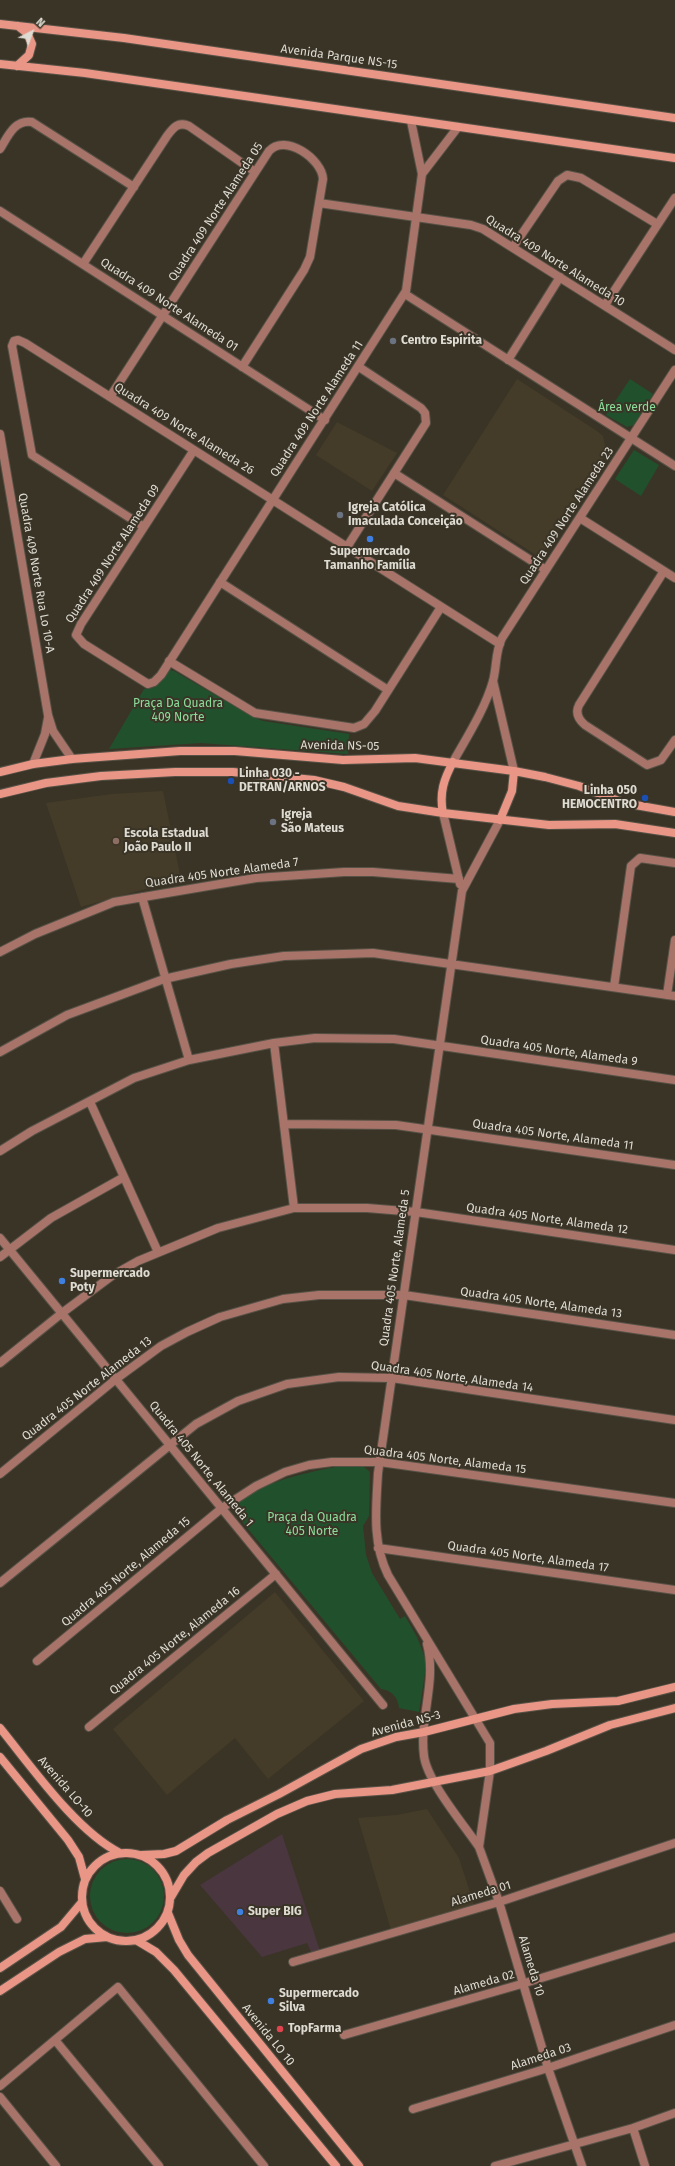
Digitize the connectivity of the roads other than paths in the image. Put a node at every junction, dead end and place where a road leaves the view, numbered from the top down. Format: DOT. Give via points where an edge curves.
graph roads {
  1 [pos="0,24"];
  2 [pos="17,25"];
  3 [pos="0,64"];
  4 [pos="17,66"];
  5 [pos="674,117"];
  6 [pos="411,121"];
  7 [pos="458,127"];
  8 [pos="0,149"];
  9 [pos="675,158"];
  10 [pos="255,172"];
  11 [pos="422,174"];
  12 [pos="134,187"];
  13 [pos="675,198"];
  14 [pos="319,203"];
  15 [pos="0,211"];
  16 [pos="417,217"];
  17 [pos="657,224"];
  18 [pos="513,247"];
  19 [pos="83,264"];
  20 [pos="560,277"];
  21 [pos="405,294"];
  22 [pos="605,305"];
  23 [pos="163,316"];
  24 [pos="675,350"];
  25 [pos="508,360"];
  26 [pos="242,367"];
  27 [pos="359,367"];
  28 [pos="675,370"];
  29 [pos="110,397"];
  30 [pos="325,420"];
  31 [pos="0,434"];
  32 [pos="631,438"];
  33 [pos="194,450"];
  34 [pos="675,466"];
  35 [pos="394,473"];
  36 [pos="273,500"];
  37 [pos="580,518"];
  38 [pos="144,527"];
  39 [pos="347,547"];
  40 [pos="546,570"];
  41 [pos="664,571"];
  42 [pos="675,578"];
  43 [pos="220,582"];
  44 [pos="441,607"];
  45 [pos="500,644"];
  46 [pos="170,661"];
  47 [pos="493,681"];
  48 [pos="152,683"];
  49 [pos="388,690"];
  50 [pos="48,715"];
  51 [pos="675,740"];
  52 [pos="72,759"];
  53 [pos="453,762"];
  54 [pos="33,764"];
  55 [pos="514,771"];
  56 [pos="0,772"];
  57 [pos="0,794"];
  58 [pos="675,812"];
  59 [pos="443,813"];
  60 [pos="500,820"];
  61 [pos="675,833"];
  62 [pos="675,863"];
  63 [pos="459,879"];
  64 [pos="462,891"];
  65 [pos="142,896"];
  66 [pos="675,940"];
  67 [pos="0,952"];
  68 [pos="451,964"];
  69 [pos="164,979"];
  70 [pos="614,987"];
  71 [pos="671,995"];
  72 [pos="274,1043"];
  73 [pos="440,1046"];
  74 [pos="0,1052"];
  75 [pos="189,1060"];
  76 [pos="675,1080"];
  77 [pos="90,1102"];
  78 [pos="284,1124"];
  79 [pos="428,1129"];
  80 [pos="0,1151"];
  81 [pos="675,1165"];
  82 [pos="124,1177"];
  83 [pos="294,1208"];
  84 [pos="416,1212"];
  85 [pos="0,1238"];
  86 [pos="9,1249"];
  87 [pos="675,1250"];
  88 [pos="158,1252"];
  89 [pos="0,1256"];
  90 [pos="404,1295"];
  91 [pos="62,1313"];
  92 [pos="675,1335"];
  93 [pos="0,1364"];
  94 [pos="392,1378"];
  95 [pos="116,1379"];
  96 [pos="675,1420"];
  97 [pos="170,1444"];
  98 [pos="380,1462"];
  99 [pos="0,1474"];
  100 [pos="675,1503"];
  101 [pos="222,1508"];
  102 [pos="378,1548"];
  103 [pos="276,1574"];
  104 [pos="0,1583"];
  105 [pos="675,1590"];
  106 [pos="425,1638"];
  107 [pos="37,1661"];
  108 [pos="675,1687"];
  109 [pos="383,1705"];
  110 [pos="675,1708"];
  111 [pos="477,1718"];
  112 [pos="89,1727"];
  113 [pos="0,1728"];
  114 [pos="424,1732"];
  115 [pos="0,1758"];
  116 [pos="490,1771"];
  117 [pos="434,1781"];
  118 [pos="675,1843"];
  119 [pos="479,1847"];
  120 [pos="120,1853"];
  121 [pos="142,1856"];
  122 [pos="85,1879"];
  123 [pos="0,1891"];
  124 [pos="171,1896"];
  125 [pos="82,1902"];
  126 [pos="499,1902"];
  127 [pos="168,1913"];
  128 [pos="17,1919"];
  129 [pos="107,1937"];
  130 [pos="675,1937"];
  131 [pos="136,1940"];
  132 [pos="293,1962"];
  133 [pos="0,1968"];
  134 [pos="525,1983"];
  135 [pos="0,1990"];
  136 [pos="675,2024"];
  137 [pos="344,2035"];
  138 [pos="55,2040"];
  139 [pos="548,2068"];
  140 [pos="0,2086"];
  141 [pos="0,2097"];
  142 [pos="413,2108"];
  143 [pos="675,2112"];
  144 [pos="633,2128"];
  145 [pos="574,2144"];
  146 [pos="56,2166"];
  147 [pos="159,2166"];
  148 [pos="264,2166"];
  149 [pos="336,2166"];
  150 [pos="359,2166"];
  151 [pos="495,2166"];
  152 [pos="582,2166"];
  153 [pos="645,2166"];
  1 -- 2 [label="street, Avenida Parque NS-15"];
  2 -- 4 [label="street" via="27,33 32,44 29,55"];
  2 -- 5 [label="street, Avenida Parque NS-15"];
  3 -- 4 [label="street"];
  4 -- 6 [label="street" via="92,74"];
  6 -- 7 [label="street"];
  6 -- 11 [label="street, Quadra 409 Norte Alameda 11"];
  7 -- 9 [label="street"];
  7 -- 11 [label="street"];
  8 -- 12 [label="street" via="15,126 24,121 36,124"];
  10 -- 12 [label="street" via="189,126 180,124 170,131"];
  10 -- 14 [label="street, Quadra 409 Norte Alameda 05" via="270,149 279,144 291,145 320,166 323,178"];
  10 -- 23 [label="street, Quadra 409 Norte Alameda 05"];
  11 -- 16 [label="street, Quadra 409 Norte Alameda 11"];
  12 -- 19 [label="street"];
  13 -- 17 [label="street"];
  14 -- 16 [label="street, Quadra 409 Norte Alameda 10"];
  14 -- 26 [label="street" via="309,261"];
  15 -- 19 [label="street, Quadra 409 Norte Alameda 01"];
  16 -- 18 [label="street, Quadra 409 Norte Alameda 10" via="476,226"];
  16 -- 21 [label="street, Quadra 409 Norte Alameda 11"];
  17 -- 18 [label="street" via="581,178 564,176 554,186"];
  17 -- 22 [label="street"];
  18 -- 20 [label="street, Quadra 409 Norte Alameda 10"];
  19 -- 23 [label="street, Quadra 409 Norte Alameda 01"];
  20 -- 22 [label="street, Quadra 409 Norte Alameda 10"];
  20 -- 25 [label="street"];
  21 -- 25 [label="street"];
  21 -- 27 [label="street, Quadra 409 Norte Alameda 11"];
  22 -- 24 [label="street, Quadra 409 Norte Alameda 10"];
  23 -- 26 [label="street, Quadra 409 Norte Alameda 01"];
  23 -- 29 [label="street, Quadra 409 Norte Alameda 05"];
  25 -- 32 [label="street"];
  26 -- 30 [label="street, Quadra 409 Norte Alameda 01"];
  27 -- 30 [label="street, Quadra 409 Norte Alameda 11"];
  27 -- 35 [label="street" via="426,413 426,423"];
  28 -- 32 [label="street, Quadra 409 Norte Alameda 23"];
  29 -- 33 [label="street, Quadra 409 Norte Alameda 26"];
  29 -- 38 [label="street, Quadra 409 Norte Alameda 26" via="23,341 16,340 12,346 32,455"];
  30 -- 36 [label="street, Quadra 409 Norte Alameda 11"];
  31 -- 50 [label="street, Quadra 409 Norte Rua Lo 10-A"];
  32 -- 34 [label="street"];
  32 -- 37 [label="street, Quadra 409 Norte Alameda 23"];
  33 -- 36 [label="street, Quadra 409 Norte Alameda 26"];
  33 -- 38 [label="street, Quadra 409 Norte Alameda 09"];
  35 -- 39 [label="street"];
  35 -- 40 [label="street"];
  36 -- 39 [label="street, Quadra 409 Norte Alameda 26"];
  36 -- 43 [label="street, Quadra 409 Norte Alameda 11"];
  37 -- 40 [label="street, Quadra 409 Norte Alameda 23"];
  37 -- 41 [label="street"];
  38 -- 48 [label="street, Quadra 409 Norte Alameda 09" via="76,635 84,644 140,681"];
  39 -- 44 [label="street, Quadra 409 Norte Alameda 26"];
  40 -- 45 [label="street, Quadra 409 Norte Alameda 23"];
  41 -- 42 [label="street"];
  41 -- 51 [label="street" via="579,705 578,716 585,725 648,765 664,756"];
  43 -- 46 [label="street, Quadra 409 Norte Alameda 11"];
  43 -- 49 [label="street"];
  44 -- 45 [label="street, Quadra 409 Norte Alameda 26"];
  44 -- 49 [label="street"];
  45 -- 47 [label="street, Quadra 409 Norte Alameda 23"];
  46 -- 48 [label="street, Quadra 409 Norte Alameda 11"];
  46 -- 49 [label="street" via="255,713 348,728 358,727 370,718"];
  47 -- 53 [label="street, Quadra 409 Norte Alameda 23"];
  47 -- 55 [label="street, Quadra 409 Norte Alameda 23"];
  50 -- 52 [label="street, Quadra 409 Norte Rua Lo 10-A" via="54,731"];
  50 -- 54 [label="street, Quadra 409 Norte Rua Lo 10-A" via="45,734"];
  52 -- 53 [label="street, Avenida NS-05" via="203,751 334,760 415,758"];
  52 -- 54 [label="street, Avenida NS-05"];
  53 -- 55 [label="street, Avenida NS-05"];
  53 -- 59 [label="street" via="442,788"];
  54 -- 56 [label="street, Avenida NS-05"];
  55 -- 58 [label="street, Avenida NS-05" via="567,782 624,803"];
  55 -- 60 [label="street" via="512,791"];
  57 -- 59 [label="street" via="46,783 101,776 233,772 314,780 344,787 398,806"];
  59 -- 60 [label="street"];
  59 -- 63 [label="street"];
  60 -- 61 [label="street" via="556,825 615,824"];
  60 -- 64 [label="street"];
  62 -- 70 [label="street" via="640,858 631,866"];
  63 -- 64 [label="street"];
  63 -- 65 [label="street, Quadra 405 Norte Alameda 7" via="373,872 300,874 256,878"];
  64 -- 68 [label="street, Quadra 405 Norte, Alameda 5"];
  65 -- 67 [label="street, Quadra 405 Norte Alameda 7" via="102,907 35,934"];
  65 -- 69 [label="street"];
  66 -- 71 [label="street"];
  68 -- 69 [label="street" via="373,953 284,956 231,964"];
  68 -- 70 [label="street"];
  68 -- 73 [label="street, Quadra 405 Norte, Alameda 5"];
  69 -- 74 [label="street" via="67,1015"];
  69 -- 75 [label="street"];
  70 -- 71 [label="street"];
  72 -- 73 [label="street, Quadra 405 Norte, Alameda 9" via="314,1038 356,1038 394,1039"];
  72 -- 75 [label="street, Quadra 405 Norte, Alameda 9"];
  72 -- 78 [label="street"];
  73 -- 76 [label="street, Quadra 405 Norte, Alameda 9"];
  73 -- 79 [label="street, Quadra 405 Norte, Alameda 5"];
  75 -- 77 [label="street, Quadra 405 Norte, Alameda 9" via="134,1078"];
  77 -- 80 [label="street, Quadra 405 Norte, Alameda 9" via="32,1131"];
  77 -- 82 [label="street"];
  78 -- 79 [label="street, Quadra 405 Norte, Alameda 11" via="356,1123"];
  78 -- 83 [label="street"];
  79 -- 81 [label="street, Quadra 405 Norte, Alameda 11"];
  79 -- 84 [label="street, Quadra 405 Norte, Alameda 5"];
  82 -- 86 [label="street" via="51,1218"];
  82 -- 88 [label="street"];
  83 -- 84 [label="street, Quadra 405 Norte, Alameda 12" via="368,1208"];
  83 -- 88 [label="street, Quadra 405 Norte, Alameda 12" via="218,1228"];
  84 -- 87 [label="street, Quadra 405 Norte, Alameda 12"];
  84 -- 90 [label="street, Quadra 405 Norte, Alameda 5"];
  85 -- 86 [label="street, Quadra 405 Norte, Alameda 1"];
  86 -- 89 [label="street"];
  86 -- 91 [label="street, Quadra 405 Norte, Alameda 1"];
  88 -- 91 [label="street, Quadra 405 Norte, Alameda 12" via="113,1275"];
  90 -- 92 [label="street, Quadra 405 Norte, Alameda 13"];
  90 -- 94 [label="street, Quadra 405 Norte, Alameda 5"];
  90 -- 95 [label="street, Quadra 405 Norte Alameda 13" via="319,1295 258,1305 211,1321 183,1334 152,1352"];
  91 -- 93 [label="street, Quadra 405 Norte, Alameda 12"];
  91 -- 95 [label="street, Quadra 405 Norte, Alameda 1"];
  94 -- 96 [label="street, Quadra 405 Norte, Alameda 14"];
  94 -- 97 [label="street, Quadra 405 Norte, Alameda 14" via="328,1378 277,1387 247,1397 211,1414"];
  94 -- 98 [label="street, Quadra 405 Norte, Alameda 5"];
  95 -- 97 [label="street, Quadra 405 Norte, Alameda 1"];
  95 -- 99 [label="street, Quadra 405 Norte Alameda 13"];
  97 -- 101 [label="street, Quadra 405 Norte, Alameda 1"];
  97 -- 104 [label="street, Quadra 405 Norte, Alameda 14"];
  98 -- 100 [label="street, Quadra 405 Norte, Alameda 15"];
  98 -- 101 [label="street, Quadra 405 Norte, Alameda 15" via="332,1462 296,1469 262,1482"];
  98 -- 102 [label="street, Quadra 405 Norte, Alameda 5" via="375,1515"];
  101 -- 103 [label="street, Quadra 405 Norte, Alameda 1"];
  101 -- 107 [label="street, Quadra 405 Norte, Alameda 15"];
  102 -- 105 [label="street, Quadra 405 Norte, Alameda 17"];
  102 -- 106 [label="street, Quadra 405 Norte, Alameda 5" via="388,1575"];
  103 -- 109 [label="street, Quadra 405 Norte, Alameda 1"];
  103 -- 112 [label="street, Quadra 405 Norte, Alameda 16"];
  106 -- 111 [label="street, Quadra 405 Norte, Alameda 5"];
  106 -- 114 [label="street, Quadra 405 Norte, Alameda 5" via="431,1668"];
  108 -- 111 [label="street, Avenida NS-3" via="618,1701 552,1704 514,1709"];
  110 -- 116 [label="street, Avenida NS-3" via="610,1725 546,1752"];
  111 -- 114 [label="street, Avenida NS-3"];
  111 -- 116 [label="street, Quadra 405 Norte, Alameda 5" via="490,1743"];
  113 -- 120 [label="street, Avenida LO-10" via="73,1816 102,1842"];
  114 -- 117 [label="street, Quadra 405 Norte, Alameda 5" via="424,1758"];
  114 -- 121 [label="street, Avenida NS-3" via="396,1737 361,1749 227,1820 176,1851"];
  115 -- 122 [label="street" via="68,1840 79,1857"];
  116 -- 117 [label="street, Avenida NS-3"];
  116 -- 119 [label="street, Alameda 10"];
  117 -- 119 [label="street, Quadra 405 Norte, Alameda 5"];
  117 -- 124 [label="street, Avenida NS-3" via="381,1792 323,1797 277,1814 196,1862"];
  118 -- 126 [label="street, Alameda 01"];
  119 -- 126 [label="street, Alameda 10"];
  120 -- 121 [label="street, Avenida NS-3"];
  120 -- 122 [label="street" via="99,1862"];
  121 -- 124 [label="street, Avenida NS-3" via="154,1862 163,1872"];
  122 -- 125 [label="street, Avenida NS-3"];
  123 -- 128 [label="street"];
  124 -- 127 [label="street, Avenida NS-3"];
  125 -- 129 [label="street, Avenida NS-3" via="90,1923"];
  125 -- 133 [label="street" via="61,1927"];
  126 -- 132 [label="street, Alameda 01"];
  126 -- 134 [label="street, Alameda 10"];
  127 -- 131 [label="street, Avenida NS-3" via="155,1931"];
  127 -- 150 [label="street, Avenida LO 10" via="188,1955"];
  129 -- 131 [label="street, Avenida NS-3" via="119,1941"];
  129 -- 135 [label="street" via="84,1939"];
  130 -- 134 [label="street, Alameda 02"];
  131 -- 149 [label="street" via="156,1952 171,1966"];
  134 -- 137 [label="street, Alameda 02"];
  134 -- 139 [label="street, Alameda 10"];
  136 -- 139 [label="street, Alameda 03"];
  138 -- 140 [label="street"];
  138 -- 147 [label="street"];
  138 -- 148 [label="street" via="118,1987"];
  139 -- 142 [label="street, Alameda 03"];
  139 -- 145 [label="street, Alameda 10"];
  141 -- 146 [label="street"];
  143 -- 144 [label="street"];
  144 -- 145 [label="street"];
  144 -- 153 [label="street"];
  145 -- 151 [label="street"];
  145 -- 152 [label="street, Alameda 10"];
}
